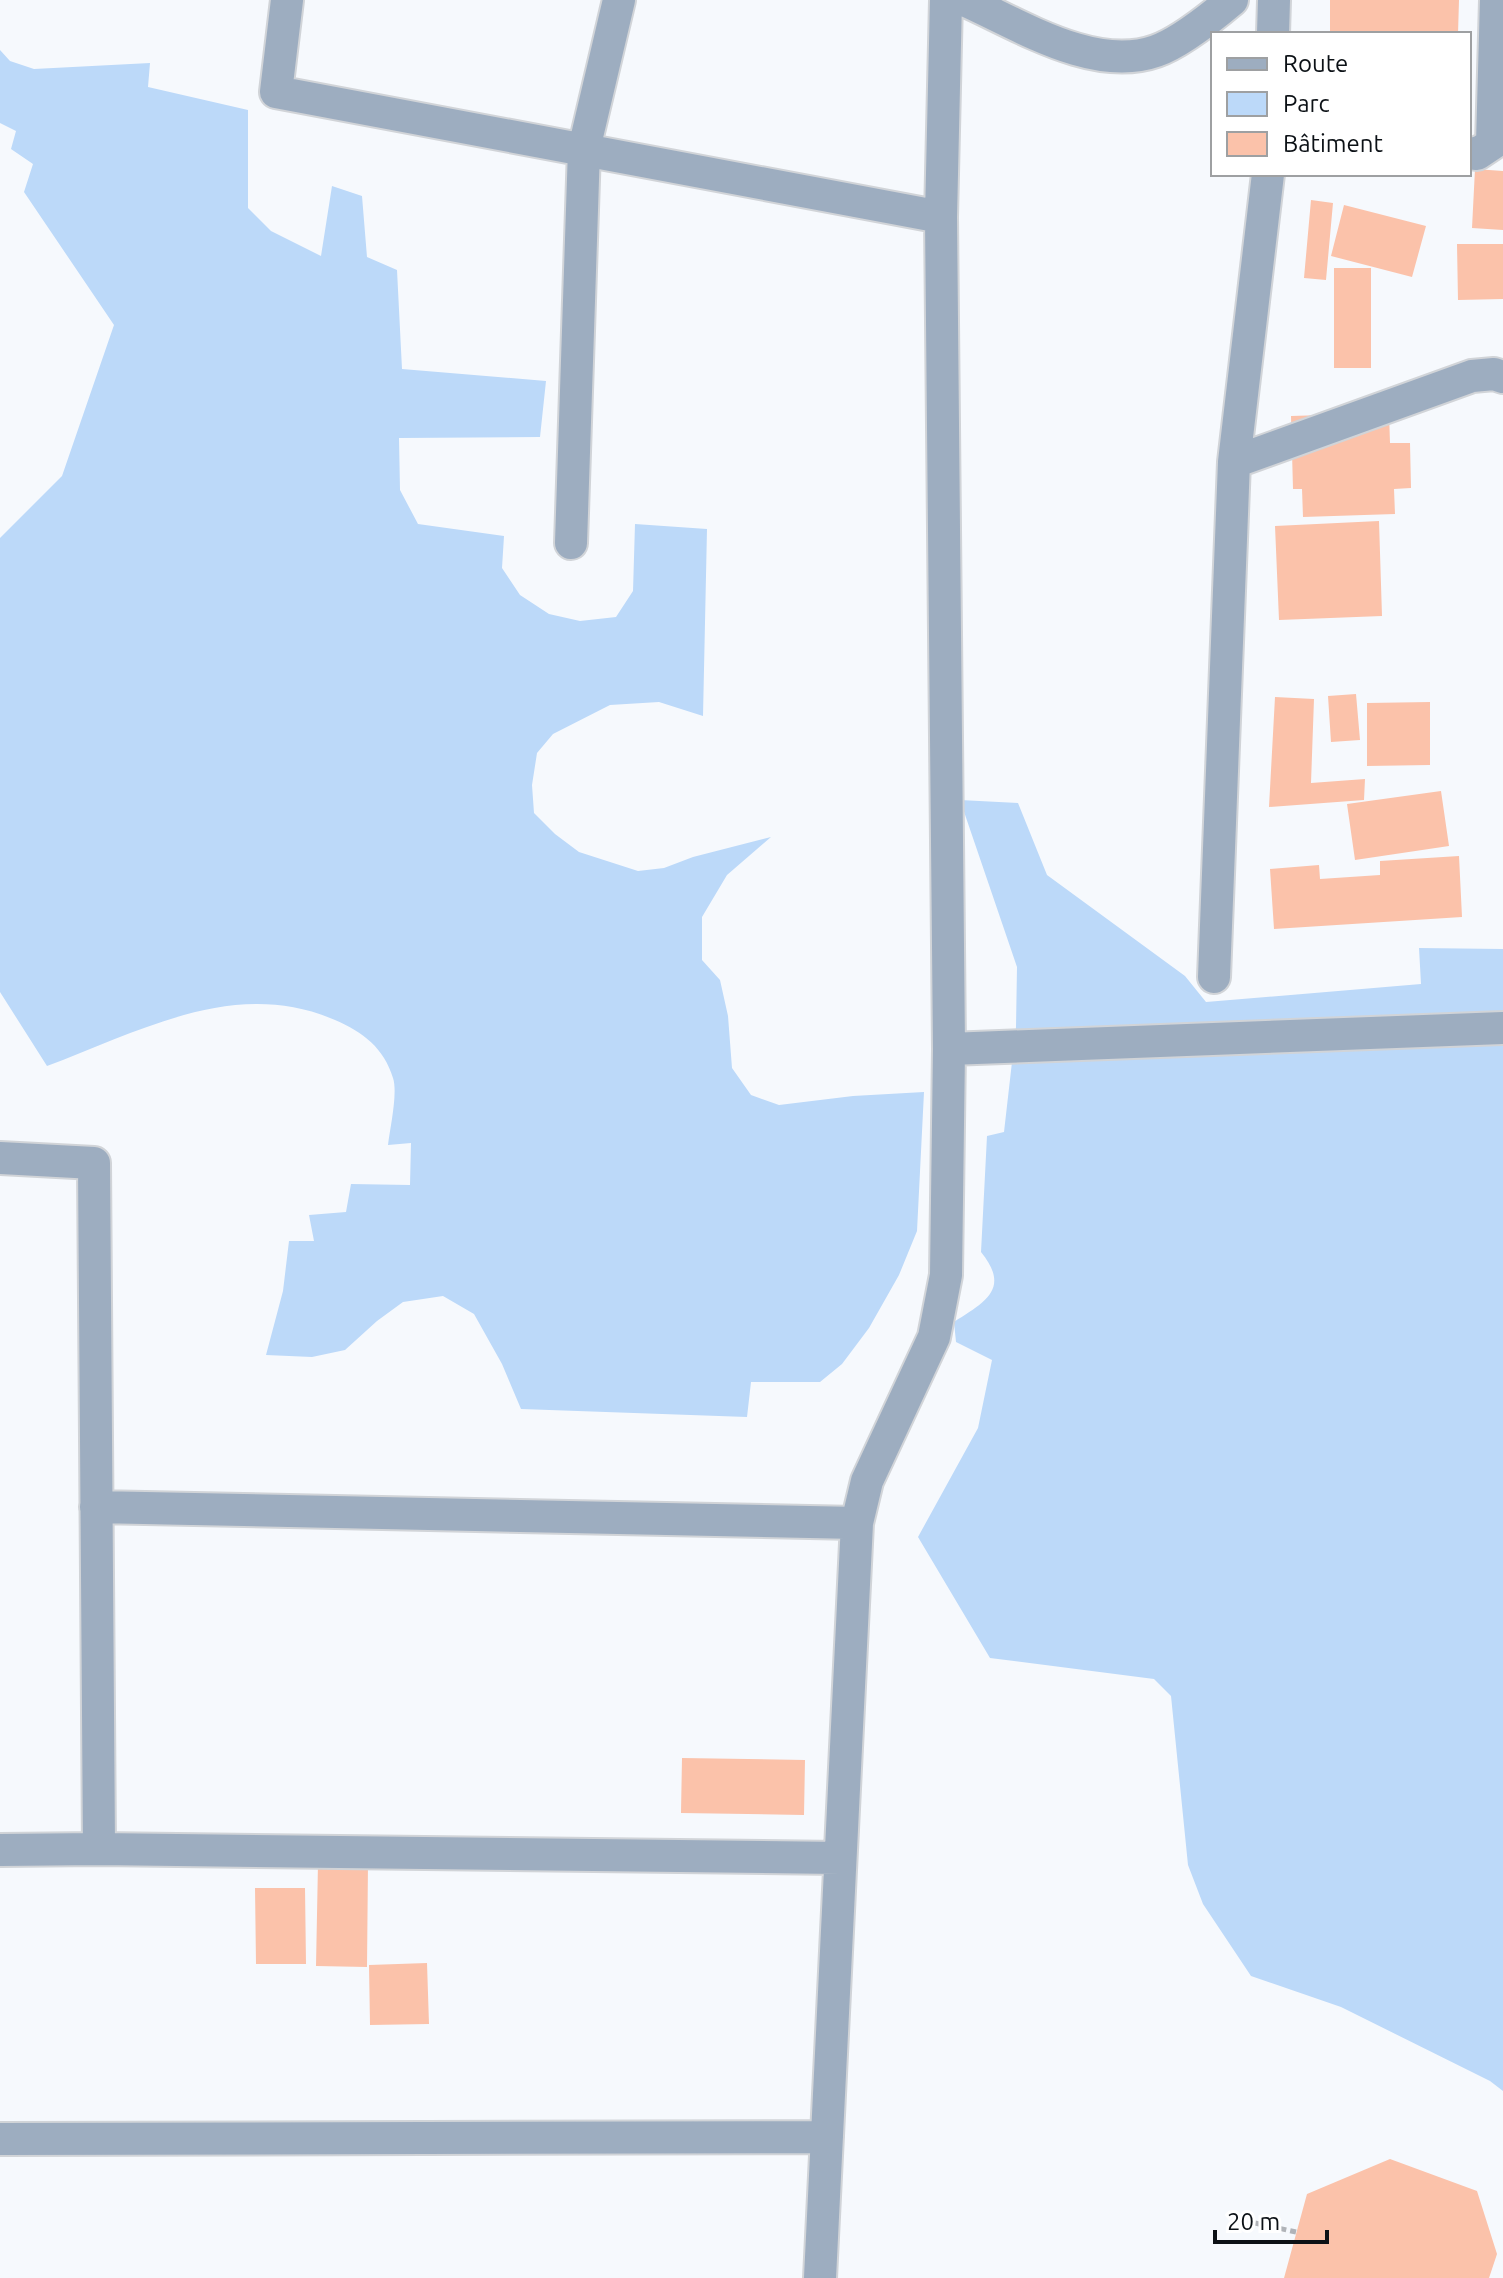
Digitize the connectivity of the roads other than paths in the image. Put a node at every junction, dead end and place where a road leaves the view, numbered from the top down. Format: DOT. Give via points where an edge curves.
graph roads {
  1 [pos="287,0"];
  2 [pos="619,0"];
  3 [pos="946,0"];
  4 [pos="964,0"];
  5 [pos="1232,0"];
  6 [pos="1274,0"];
  7 [pos="1496,0"];
  8 [pos="1273,32"];
  9 [pos="584,149"];
  10 [pos="1471,153"];
  11 [pos="1268,176"];
  12 [pos="941,217"];
  13 [pos="1503,377"];
  14 [pos="1234,462"];
  15 [pos="571,543"];
  16 [pos="1214,977"];
  17 [pos="1503,1028"];
  18 [pos="949,1049"];
  19 [pos="0,1158"];
  20 [pos="96,1507"];
  21 [pos="857,1523"];
  22 [pos="99,1849"];
  23 [pos="0,1850"];
  24 [pos="840,1858"];
  25 [pos="827,2137"];
  26 [pos="0,2139"];
  27 [pos="820,2278"];
  1 -- 9 [label="street" via="276,92"];
  2 -- 9 [label="street"];
  3 -- 12 [label="street"];
  4 -- 5 [label="street" via="1069,48 1113,59 1156,51"];
  6 -- 8 [label="street"];
  7 -- 10 [label="street" via="1492,144"];
  9 -- 12 [label="street"];
  9 -- 15 [label="street"];
  11 -- 14 [label="street"];
  12 -- 18 [label="street"];
  13 -- 14 [label="street" via="1472,376"];
  14 -- 16 [label="street"];
  17 -- 18 [label="street"];
  18 -- 21 [label="street" via="946,1275 934,1337 867,1481"];
  19 -- 20 [label="street" via="94,1163"];
  20 -- 21 [label="street"];
  20 -- 22 [label="street"];
  21 -- 24 [label="street"];
  22 -- 23 [label="street"];
  22 -- 24 [label="street"];
  24 -- 25 [label="street"];
  25 -- 26 [label="street"];
  25 -- 27 [label="street"];
}
